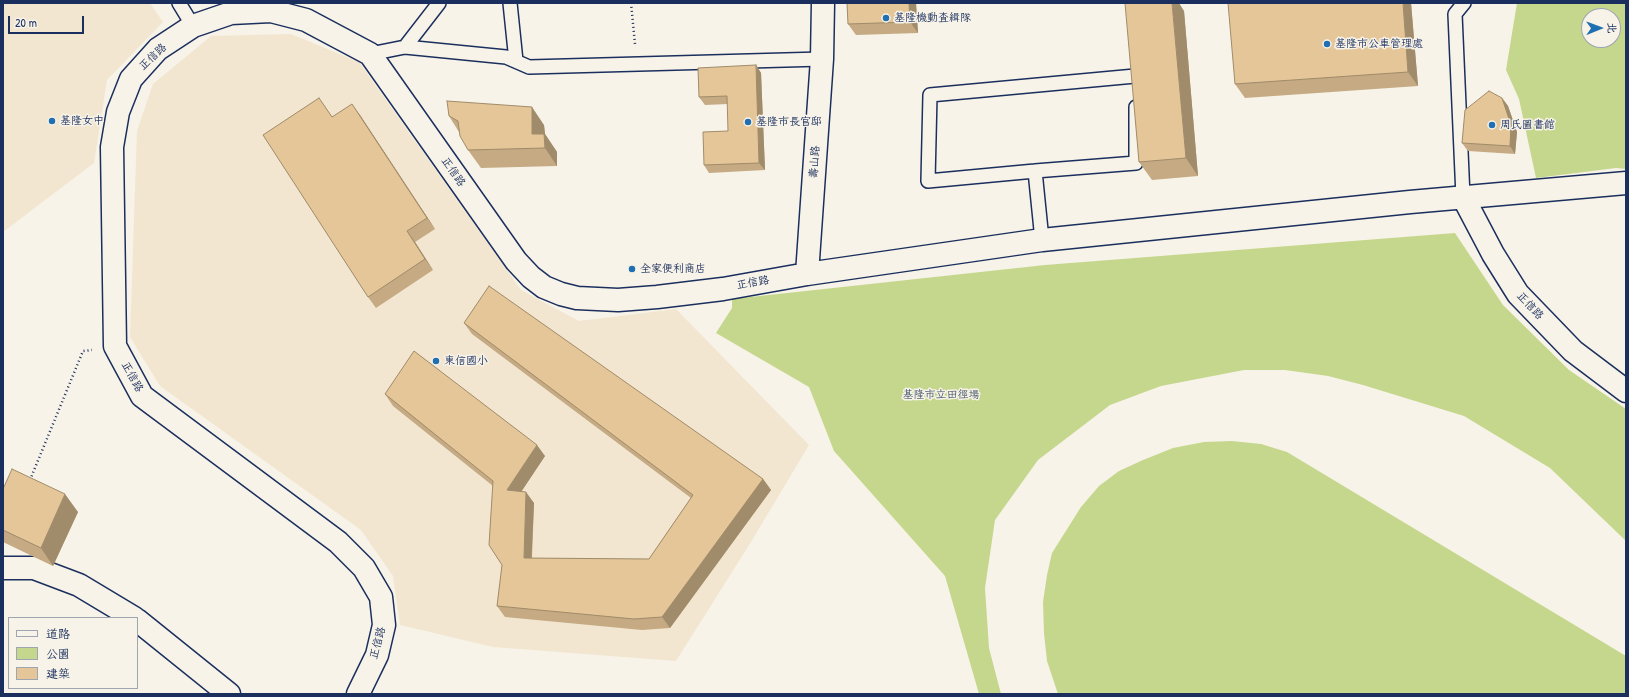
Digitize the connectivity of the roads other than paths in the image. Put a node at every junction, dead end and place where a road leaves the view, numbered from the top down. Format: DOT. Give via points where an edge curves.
graph roads {
  1 [pos="179,3"];
  2 [pos="438,3"];
  3 [pos="510,3"];
  4 [pos="823,3"];
  5 [pos="1464,3"];
  6 [pos="193,26"];
  7 [pos="405,48"];
  8 [pos="370,54"];
  9 [pos="822,59"];
  10 [pos="516,61"];
  11 [pos="1135,62"];
  12 [pos="1135,76"];
  13 [pos="1036,171"];
  14 [pos="1626,183"];
  15 [pos="1463,197"];
  16 [pos="1042,240"];
  17 [pos="807,274"];
  18 [pos="1626,391"];
  19 [pos="3,568"];
  20 [pos="133,617"];
  21 [pos="138,621"];
  22 [pos="229,694"];
  23 [pos="358,694"];
  1 -- 6 [label="lane"];
  2 -- 7 [label="lane"];
  3 -- 10 [label="lane"];
  4 -- 9 [label="street, 壽山路"];
  5 -- 15 [label="lane" via="1455,14"];
  6 -- 8 [label="street, 正信路" via="231,13 271,11 306,20"];
  6 -- 23 [label="street, 正信路" via="158,49 131,79 118,112 112,147 115,346 142,396 338,542 364,568 381,597 384,625 376,655"];
  7 -- 8 [label="lane"];
  7 -- 10 [label="lane" via="506,57"];
  8 -- 17 [label="street, 正信路" via="516,261 544,287 576,298 618,300 724,289"];
  9 -- 10 [label="lane" via="529,67"];
  9 -- 17 [label="street, 壽山路"];
  11 -- 12 [label="lane"];
  12 -- 13 [label="lane" via="1136,163"];
  12 -- 13 [label="lane" via="930,95 928,182"];
  13 -- 16 [label="lane"];
  14 -- 15 [label="street, 正信路"];
  15 -- 16 [label="street, 正信路"];
  15 -- 18 [label="street, 正信路" via="1493,254 1518,294 1573,351"];
  16 -- 17 [label="street, 正信路"];
  19 -- 20 [label="street" via="34,568 79,584"];
  21 -- 22 [label="street"];
}
